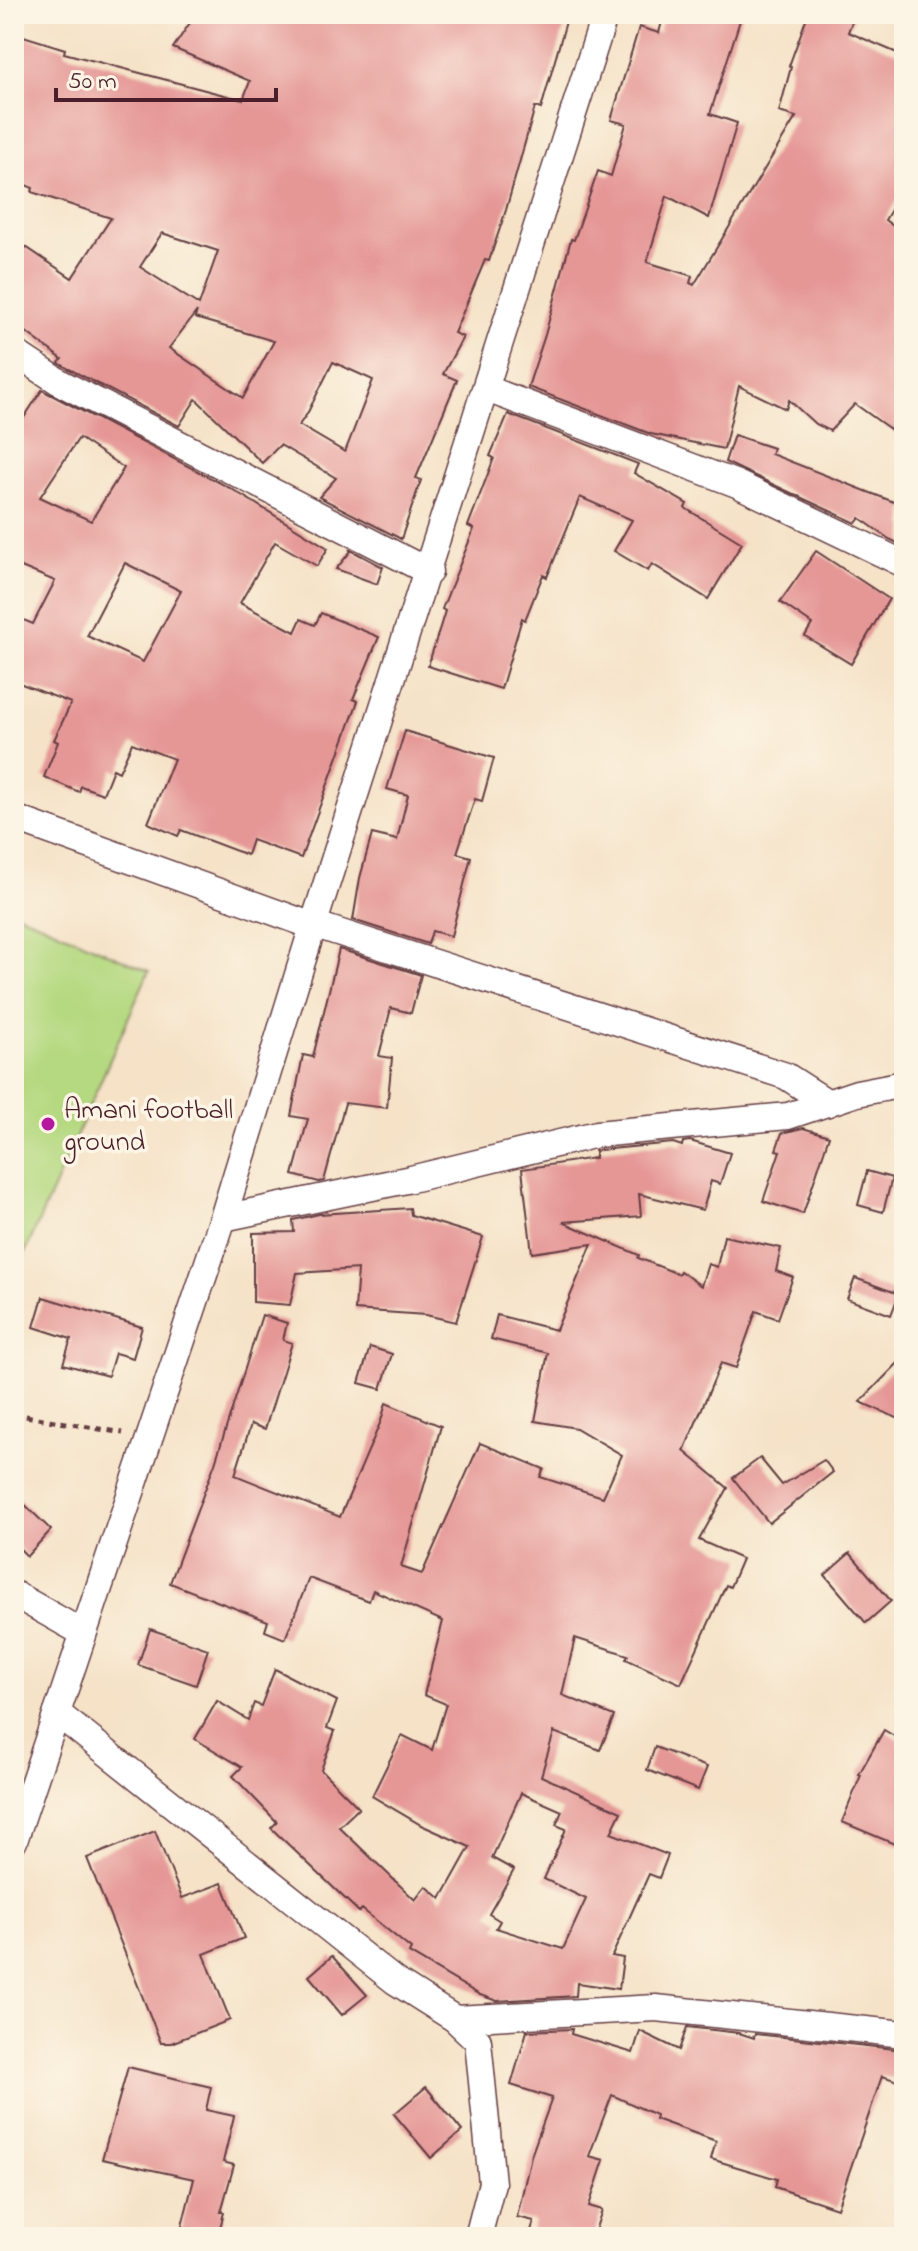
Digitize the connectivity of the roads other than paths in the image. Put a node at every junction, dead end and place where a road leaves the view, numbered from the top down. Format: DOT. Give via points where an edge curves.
graph roads {
  1 [pos="605,14"];
  2 [pos="14,352"];
  3 [pos="487,389"];
  4 [pos="904,564"];
  5 [pos="429,572"];
  6 [pos="14,818"];
  7 [pos="313,926"];
  8 [pos="904,1084"];
  9 [pos="828,1103"];
  10 [pos="223,1218"];
  11 [pos="14,1594"];
  12 [pos="83,1633"];
  13 [pos="57,1713"];
  14 [pos="14,1841"];
  15 [pos="455,2019"];
  16 [pos="904,2034"];
  17 [pos="478,2237"];
  1 -- 3 [label="street"];
  2 -- 5 [label="street" via="61,383"];
  3 -- 4 [label="street" via="737,484"];
  3 -- 5 [label="street"];
  5 -- 7 [label="street"];
  6 -- 7 [label="street"];
  7 -- 9 [label="street" via="786,1076"];
  7 -- 10 [label="street"];
  8 -- 9 [label="street"];
  9 -- 10 [label="street" via="788,1116 597,1134"];
  10 -- 12 [label="street"];
  11 -- 12 [label="street"];
  12 -- 13 [label="street"];
  13 -- 14 [label="street"];
  13 -- 15 [label="street" via="395,1981"];
  15 -- 16 [label="street" via="656,2008"];
  15 -- 17 [label="street" via="478,2041 492,2183"];
}
